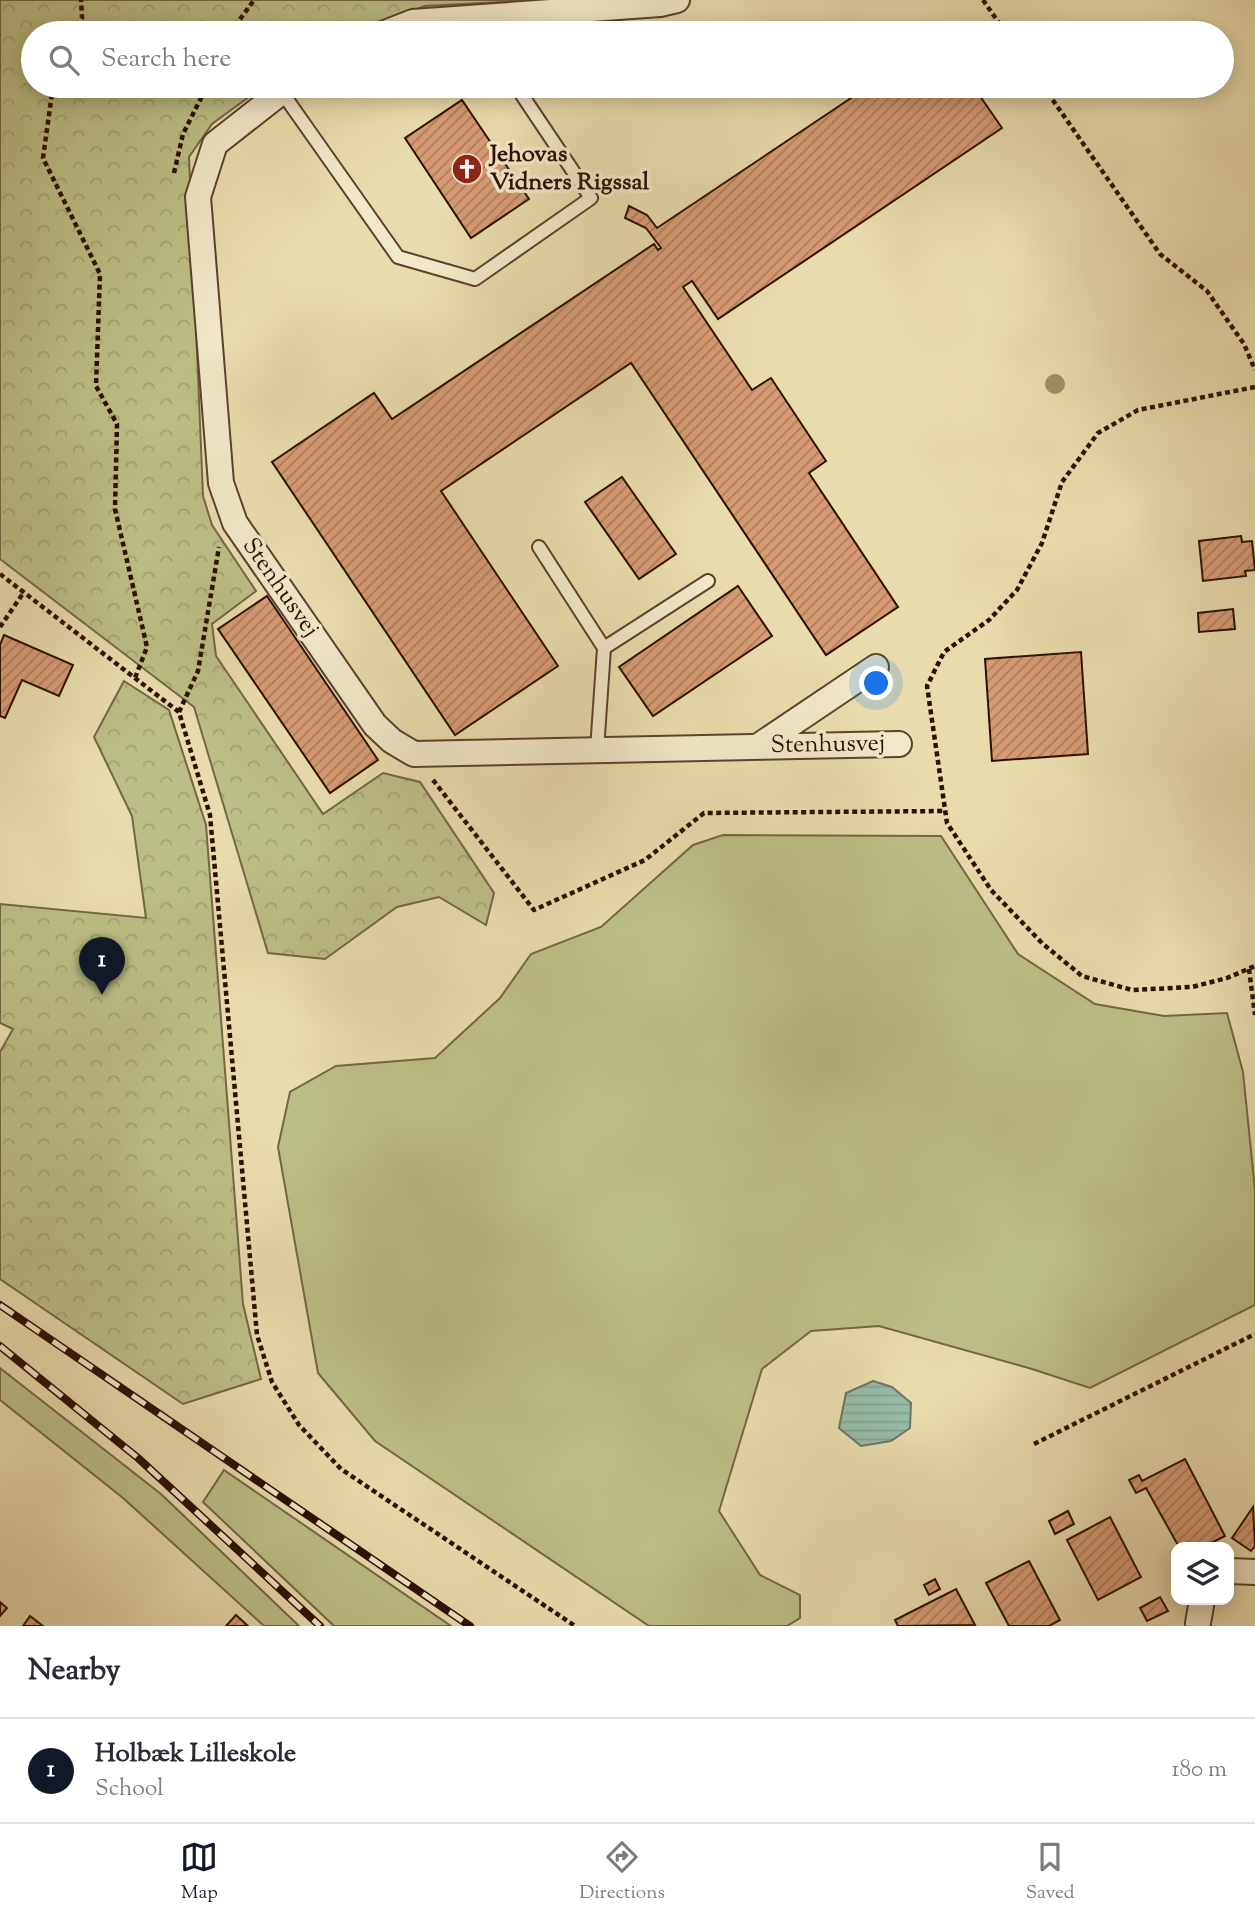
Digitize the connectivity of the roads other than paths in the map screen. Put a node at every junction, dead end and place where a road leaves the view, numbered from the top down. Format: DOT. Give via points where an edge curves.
graph roads {
  1 [pos="677,0"];
  2 [pos="526,21"];
  3 [pos="272,98"];
  4 [pos="292,98"];
  5 [pos="524,98"];
  6 [pos="539,547"];
  7 [pos="708,581"];
  8 [pos="604,649"];
  9 [pos="876,667"];
  10 [pos="899,744"];
  11 [pos="757,747"];
  12 [pos="597,750"];
  13 [pos="1234,1571"];
  14 [pos="1255,1572"];
  1 -- 2 [label="street"];
  3 -- 12 [label="street, Stenhusvej" via="215,144 198,197 221,483 235,523 375,725 392,741 414,754"];
  4 -- 5 [label="lane" via="398,257 475,279 591,198"];
  6 -- 8 [label="lane"];
  7 -- 8 [label="lane"];
  8 -- 12 [label="lane"];
  9 -- 11 [label="street, Stenhusvej"];
  10 -- 11 [label="street, Stenhusvej"];
  11 -- 12 [label="street, Stenhusvej"];
  13 -- 14 [label="street"];
}
